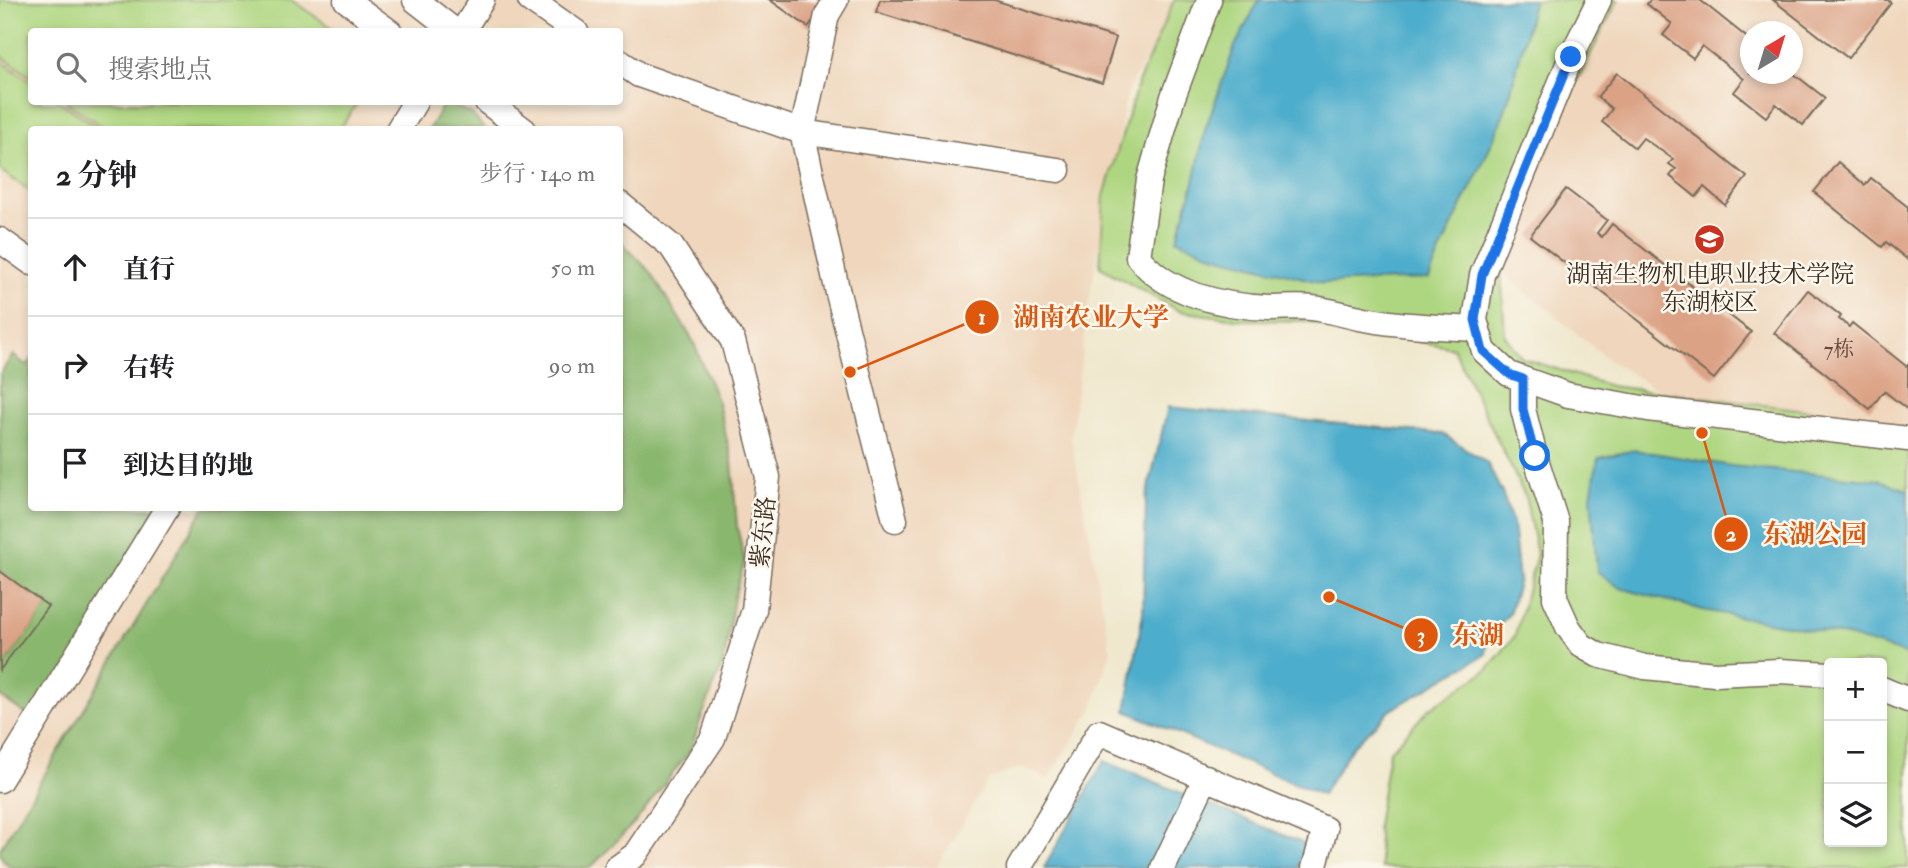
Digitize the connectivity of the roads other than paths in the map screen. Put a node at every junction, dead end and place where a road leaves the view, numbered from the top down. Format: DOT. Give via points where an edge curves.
graph roads {
  1 [pos="346,0"];
  2 [pos="415,0"];
  3 [pos="482,0"];
  4 [pos="530,0"];
  5 [pos="836,0"];
  6 [pos="1209,0"];
  7 [pos="1599,0"];
  8 [pos="384,28"];
  9 [pos="451,28"];
  10 [pos="464,28"];
  11 [pos="570,28"];
  12 [pos="623,64"];
  13 [pos="413,105"];
  14 [pos="491,105"];
  15 [pos="400,126"];
  16 [pos="519,126"];
  17 [pos="802,132"];
  18 [pos="1058,170"];
  19 [pos="623,206"];
  20 [pos="0,240"];
  21 [pos="28,260"];
  22 [pos="1478,328"];
  23 [pos="1523,379"];
  24 [pos="1908,439"];
  25 [pos="165,511"];
  26 [pos="895,520"];
  27 [pos="1824,674"];
  28 [pos="1887,690"];
  29 [pos="1908,700"];
  30 [pos="0,780"];
  31 [pos="1203,785"];
  32 [pos="617,868"];
  33 [pos="1019,868"];
  34 [pos="1163,868"];
  35 [pos="1314,868"];
  1 -- 8 [label="street"];
  2 -- 9 [label="street"];
  3 -- 10 [label="street"];
  4 -- 11 [label="street"];
  5 -- 17 [label="street" via="827,15"];
  6 -- 22 [label="street" via="1149,180 1138,257 1150,273 1221,303 1312,308 1365,320"];
  7 -- 22 [label="street" via="1482,275 1475,320"];
  12 -- 17 [label="street" via="639,75"];
  13 -- 15 [label="street"];
  14 -- 16 [label="street"];
  17 -- 18 [label="street"];
  17 -- 26 [label="street"];
  19 -- 32 [label="street, 紫东路" via="671,246 733,341 768,477 754,610 713,738 635,855"];
  20 -- 21 [label="street"];
  22 -- 23 [label="street" via="1483,351 1509,374"];
  23 -- 24 [label="street" via="1568,396 1648,410"];
  23 -- 27 [label="street" via="1523,409 1556,522 1555,598 1581,645 1598,656 1645,667 1715,674"];
  25 -- 30 [label="street"];
  28 -- 29 [label="street"];
  31 -- 33 [label="street" via="1099,732"];
  31 -- 34 [label="street"];
  31 -- 35 [label="street" via="1325,830"];
}
